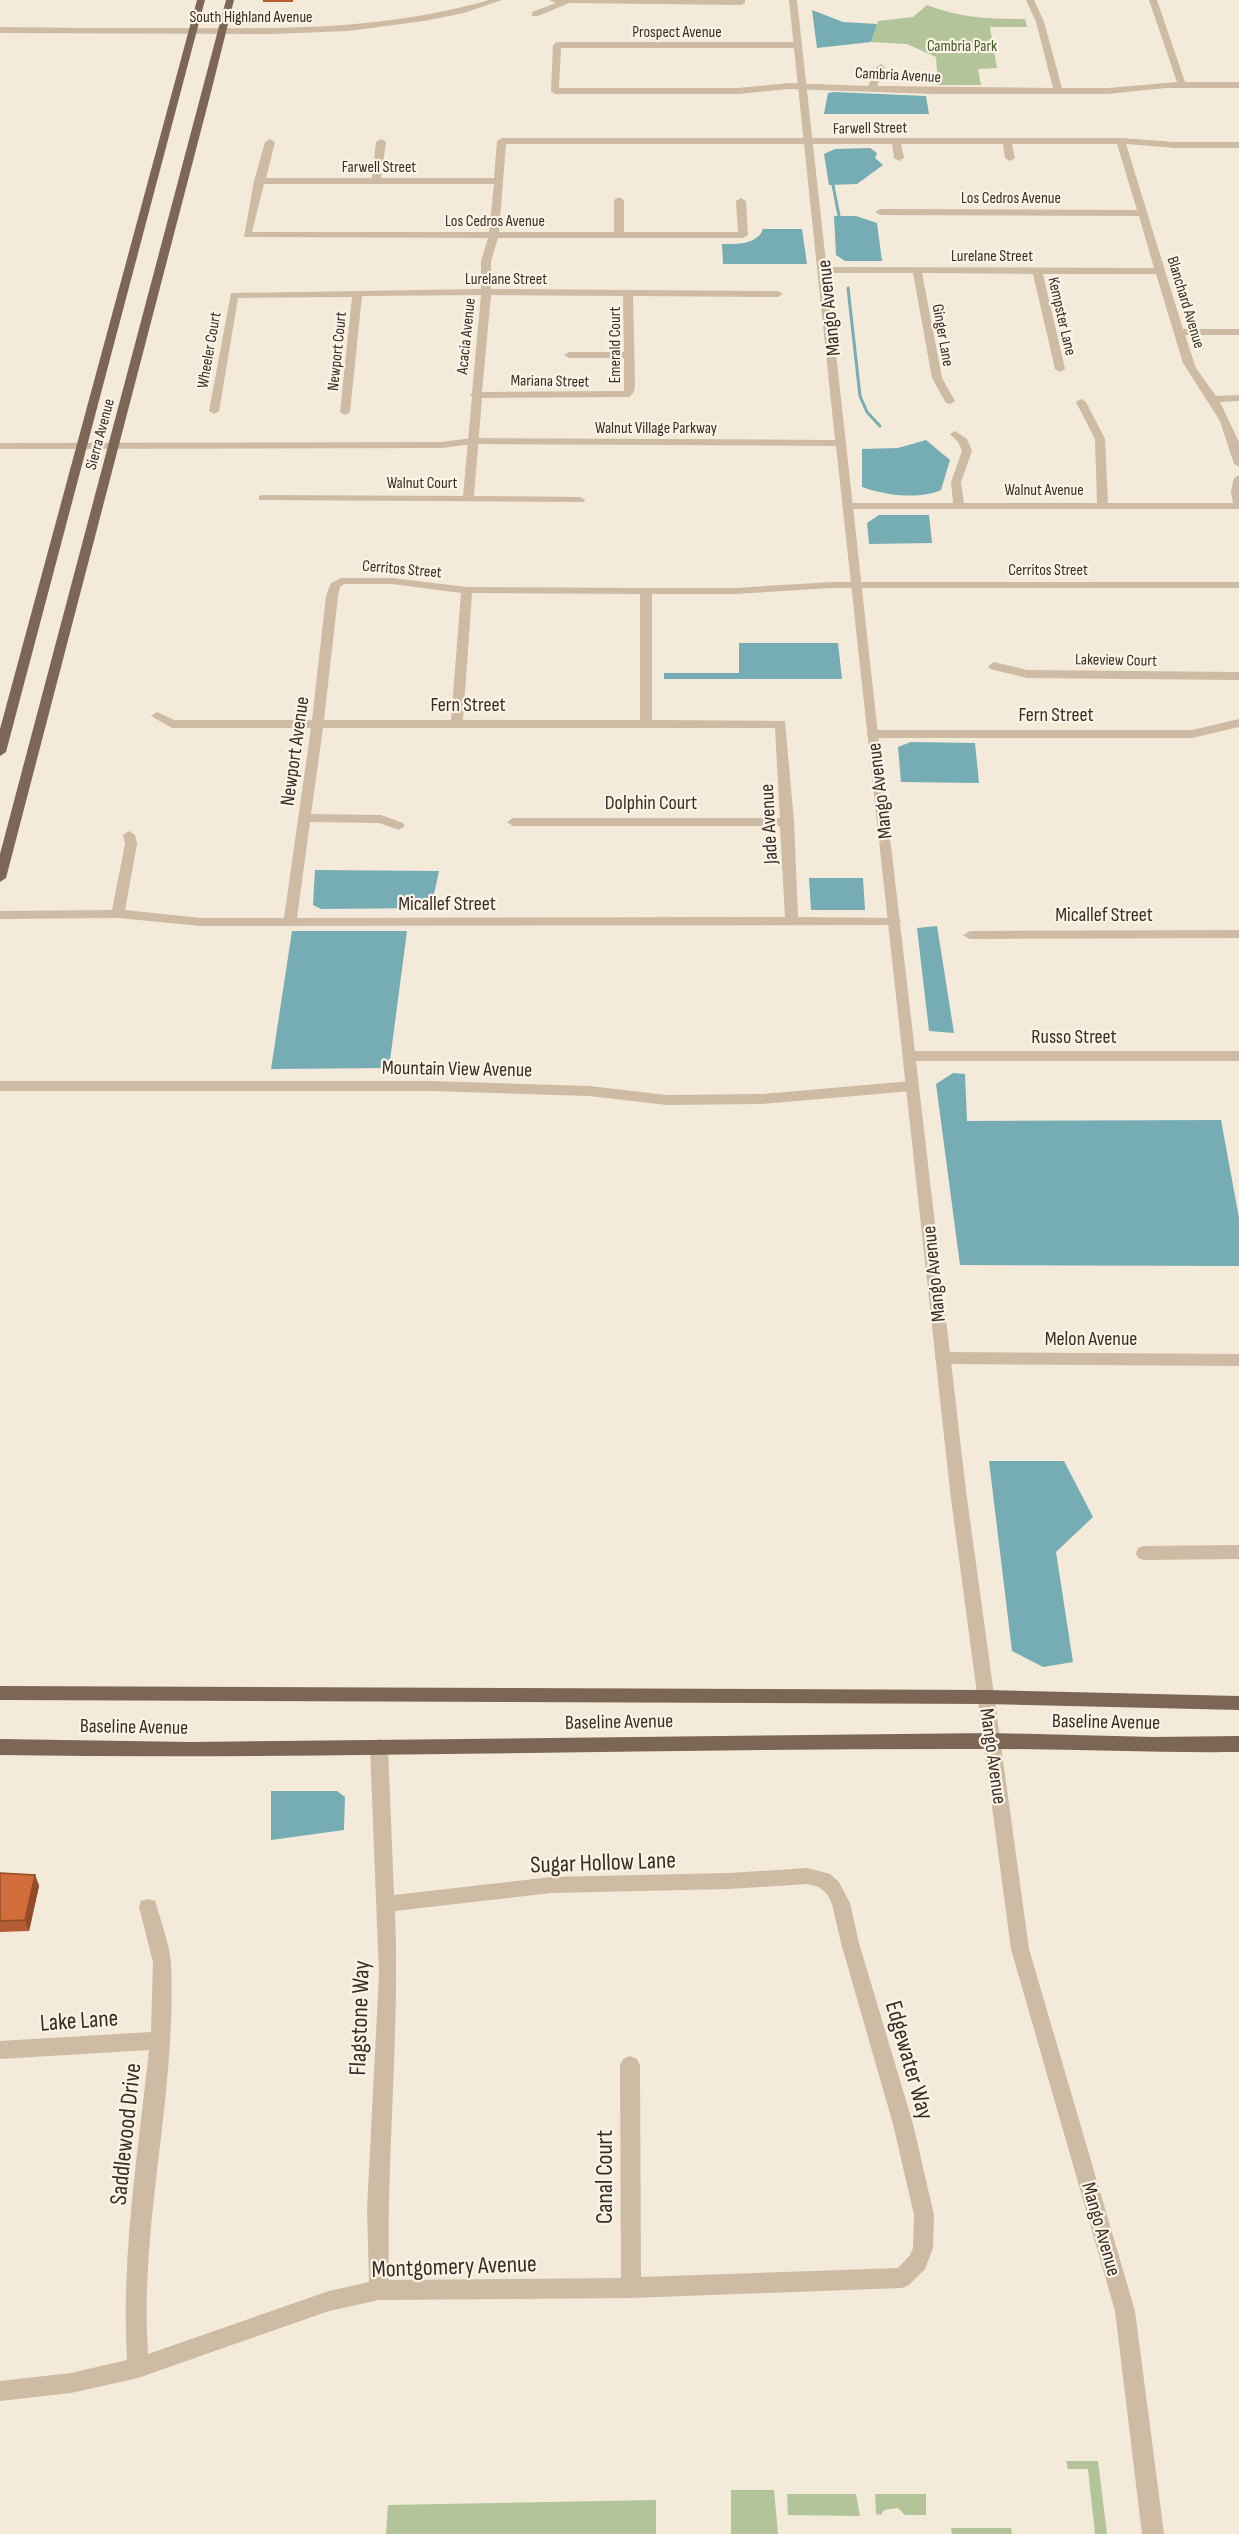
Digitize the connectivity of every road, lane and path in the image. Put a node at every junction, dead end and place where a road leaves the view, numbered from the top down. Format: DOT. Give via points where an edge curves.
graph roads {
  1 [pos="201,0"];
  2 [pos="230,0"];
  3 [pos="468,0"];
  4 [pos="498,0"];
  5 [pos="553,0"];
  6 [pos="793,0"];
  7 [pos="1030,0"];
  8 [pos="1153,0"];
  9 [pos="568,1"];
  10 [pos="741,2"];
  11 [pos="535,14"];
  12 [pos="0,22"];
  13 [pos="194,26"];
  14 [pos="223,27"];
  15 [pos="0,30"];
  16 [pos="798,45"];
  17 [pos="881,66"];
  18 [pos="1182,85"];
  19 [pos="1239,85"];
  20 [pos="803,86"];
  21 [pos="872,88"];
  22 [pos="555,91"];
  23 [pos="1058,91"];
  24 [pos="502,141"];
  25 [pos="896,141"];
  26 [pos="1007,141"];
  27 [pos="1121,141"];
  28 [pos="270,142"];
  29 [pos="381,142"];
  30 [pos="810,142"];
  31 [pos="1239,145"];
  32 [pos="899,158"];
  33 [pos="1010,158"];
  34 [pos="259,181"];
  35 [pos="376,181"];
  36 [pos="498,181"];
  37 [pos="619,200"];
  38 [pos="741,201"];
  39 [pos="880,212"];
  40 [pos="1143,213"];
  41 [pos="494,235"];
  42 [pos="619,235"];
  43 [pos="824,270"];
  44 [pos="917,270"];
  45 [pos="1037,270"];
  46 [pos="1160,271"];
  47 [pos="486,292"];
  48 [pos="628,293"];
  49 [pos="778,294"];
  50 [pos="234,295"];
  51 [pos="357,295"];
  52 [pos="1180,332"];
  53 [pos="1239,332"];
  54 [pos="569,355"];
  55 [pos="628,355"];
  56 [pos="1060,369"];
  57 [pos="475,395"];
  58 [pos="625,395"];
  59 [pos="1239,398"];
  60 [pos="1212,399"];
  61 [pos="950,401"];
  62 [pos="1080,402"];
  63 [pos="214,411"];
  64 [pos="345,412"];
  65 [pos="955,434"];
  66 [pos="0,436"];
  67 [pos="84,441"];
  68 [pos="114,441"];
  69 [pos="472,441"];
  70 [pos="841,443"];
  71 [pos="0,446"];
  72 [pos="1239,464"];
  73 [pos="1239,478"];
  74 [pos="263,498"];
  75 [pos="468,499"];
  76 [pos="580,500"];
  77 [pos="1239,505"];
  78 [pos="849,506"];
  79 [pos="959,506"];
  80 [pos="1103,506"];
  81 [pos="335,585"];
  82 [pos="857,585"];
  83 [pos="1239,585"];
  84 [pos="467,590"];
  85 [pos="646,591"];
  86 [pos="994,666"];
  87 [pos="1239,676"];
  88 [pos="157,716"];
  89 [pos="318,723"];
  90 [pos="1239,723"];
  91 [pos="457,724"];
  92 [pos="646,724"];
  93 [pos="781,724"];
  94 [pos="872,734"];
  95 [pos="0,752"];
  96 [pos="304,818"];
  97 [pos="513,822"];
  98 [pos="788,822"];
  99 [pos="399,826"];
  100 [pos="129,835"];
  101 [pos="0,878"];
  102 [pos="118,914"];
  103 [pos="0,915"];
  104 [pos="894,921"];
  105 [pos="290,922"];
  106 [pos="792,922"];
  107 [pos="1239,934"];
  108 [pos="970,935"];
  109 [pos="910,1056"];
  110 [pos="1239,1056"];
  111 [pos="0,1086"];
  112 [pos="912,1086"];
  113 [pos="943,1358"];
  114 [pos="1239,1360"];
  115 [pos="1239,1552"];
  116 [pos="1144,1553"];
  117 [pos="0,1693"];
  118 [pos="986,1697"];
  119 [pos="1239,1703"];
  120 [pos="992,1741"];
  121 [pos="1239,1744"];
  122 [pos="0,1747"];
  123 [pos="379,1747"];
  124 [pos="824,1880"];
  125 [pos="385,1904"];
  126 [pos="148,1907"];
  127 [pos="160,2040"];
  128 [pos="0,2050"];
  129 [pos="630,2065"];
  130 [pos="918,2262"];
  131 [pos="631,2288"];
  132 [pos="380,2290"];
  133 [pos="138,2367"];
  134 [pos="0,2391"];
  135 [pos="1153,2534"];
  1 -- 13 [label="main road, Sierra Avenue"];
  2 -- 14 [label="main road, Sierra Avenue"];
  3 -- 14 [label="street, South Highland Avenue" via="353,20"];
  4 -- 14 [label="street, South Highland Avenue" via="368,28 298,32"];
  5 -- 9 [label="street"];
  6 -- 16 [label="street, Mango Avenue"];
  7 -- 23 [label="street" via="1040,22"];
  8 -- 18 [label="street"];
  9 -- 10 [label="street"];
  9 -- 11 [label="street"];
  12 -- 13 [label="street, South Highland Avenue"];
  13 -- 14 [label="street, South Highland Avenue"];
  13 -- 15 [label="street, South Highland Avenue"];
  13 -- 67 [label="main road, Sierra Avenue"];
  14 -- 68 [label="main road, Sierra Avenue"];
  16 -- 20 [label="street, Mango Avenue"];
  16 -- 22 [label="street, Prospect Avenue" via="557,45"];
  17 -- 21 [label="street"];
  18 -- 19 [label="street, Cambria Avenue"];
  18 -- 23 [label="street, Cambria Avenue"];
  20 -- 21 [label="street, Cambria Avenue"];
  20 -- 22 [label="street, Cambria Avenue" via="738,91"];
  20 -- 30 [label="street, Mango Avenue"];
  21 -- 23 [label="street, Cambria Avenue"];
  24 -- 30 [label="street, Farwell Street"];
  24 -- 36 [label="street, Acacia Avenue"];
  25 -- 26 [label="street, Farwell Street"];
  25 -- 30 [label="street, Farwell Street"];
  25 -- 32 [label="street"];
  26 -- 27 [label="street, Farwell Street"];
  26 -- 33 [label="street"];
  27 -- 31 [label="street, Farwell Street"];
  27 -- 40 [label="street, Blanchard Avenue"];
  28 -- 34 [label="street"];
  29 -- 35 [label="street"];
  30 -- 43 [label="street, Mango Avenue"];
  34 -- 35 [label="street, Farwell Street"];
  34 -- 41 [label="street, Los Cedros Avenue" via="247,235"];
  35 -- 36 [label="street, Farwell Street"];
  36 -- 41 [label="street, Acacia Avenue"];
  37 -- 42 [label="street"];
  38 -- 42 [label="street, Los Cedros Avenue" via="744,235"];
  39 -- 40 [label="street, Los Cedros Avenue"];
  40 -- 46 [label="street, Blanchard Avenue"];
  41 -- 42 [label="street, Los Cedros Avenue"];
  41 -- 47 [label="street, Acacia Avenue" via="486,261"];
  43 -- 44 [label="street, Lurelane Street"];
  43 -- 70 [label="street, Mango Avenue"];
  44 -- 45 [label="street, Lurelane Street"];
  44 -- 61 [label="street, Ginger Lane" via="937,378"];
  45 -- 46 [label="street, Lurelane Street"];
  45 -- 56 [label="street, Kempster Lane"];
  46 -- 52 [label="street, Blanchard Avenue"];
  47 -- 48 [label="street, Lurelane Street"];
  47 -- 51 [label="street, Lurelane Street"];
  47 -- 57 [label="street, Acacia Avenue"];
  48 -- 49 [label="street, Lurelane Street"];
  48 -- 55 [label="street, Emerald Court"];
  50 -- 51 [label="street, Lurelane Street"];
  50 -- 63 [label="street, Wheeler Court"];
  51 -- 64 [label="street, Newport Court"];
  52 -- 53 [label="street"];
  52 -- 60 [label="street, Blanchard Avenue" via="1192,373"];
  54 -- 55 [label="street"];
  55 -- 58 [label="street, Emerald Court" via="630,384"];
  57 -- 58 [label="street, Mariana Street"];
  57 -- 69 [label="street, Acacia Avenue"];
  59 -- 60 [label="street"];
  60 -- 72 [label="street, Blanchard Avenue" via="1235,442"];
  62 -- 80 [label="street" via="1100,439"];
  65 -- 79 [label="street" via="967,451 956,482"];
  66 -- 67 [label="street"];
  67 -- 68 [label="street, Walnut Village Parkway"];
  67 -- 71 [label="street"];
  67 -- 95 [label="main road, Sierra Avenue"];
  68 -- 69 [label="street, Walnut Village Parkway" via="430,445"];
  68 -- 101 [label="main road, Sierra Avenue"];
  69 -- 70 [label="street, Walnut Village Parkway"];
  69 -- 75 [label="street, Acacia Avenue"];
  70 -- 78 [label="street, Mango Avenue"];
  73 -- 77 [label="street"];
  74 -- 75 [label="street, Walnut Court"];
  75 -- 76 [label="street, Walnut Court"];
  77 -- 80 [label="street, Walnut Avenue"];
  78 -- 79 [label="street, Walnut Avenue"];
  78 -- 82 [label="street, Mango Avenue"];
  79 -- 80 [label="street, Walnut Avenue"];
  81 -- 84 [label="street, Cerritos Street" via="351,579"];
  81 -- 89 [label="street, Newport Avenue"];
  82 -- 83 [label="street, Cerritos Street"];
  82 -- 85 [label="street, Cerritos Street"];
  82 -- 94 [label="street, Mango Avenue"];
  84 -- 85 [label="street, Cerritos Street"];
  84 -- 91 [label="street"];
  85 -- 92 [label="street"];
  86 -- 87 [label="street, Lakeview Court" via="1027,674"];
  88 -- 89 [label="street, Fern Street" via="172,724"];
  89 -- 91 [label="street, Fern Street"];
  89 -- 96 [label="street, Newport Avenue"];
  90 -- 94 [label="street, Fern Street" via="1192,734"];
  91 -- 92 [label="street, Fern Street"];
  92 -- 93 [label="street, Fern Street"];
  93 -- 98 [label="street, Jade Avenue"];
  94 -- 104 [label="street, Mango Avenue"];
  96 -- 99 [label="street" via="381,819"];
  96 -- 105 [label="street, Newport Avenue"];
  97 -- 98 [label="street, Dolphin Court"];
  98 -- 106 [label="street, Jade Avenue"];
  100 -- 102 [label="street" via="131,844"];
  102 -- 103 [label="street, Micallef Street"];
  102 -- 105 [label="street, Micallef Street" via="201,922"];
  104 -- 106 [label="street, Micallef Street"];
  104 -- 109 [label="street, Mango Avenue"];
  105 -- 106 [label="street, Micallef Street"];
  107 -- 108 [label="street, Micallef Street"];
  109 -- 110 [label="street, Russo Street"];
  109 -- 112 [label="street, Mango Avenue"];
  111 -- 112 [label="street, Mountain View Avenue" via="431,1086 589,1091 667,1100 761,1099"];
  112 -- 113 [label="street, Mango Avenue"];
  113 -- 114 [label="street, Melon Avenue"];
  113 -- 118 [label="street, Mango Avenue"];
  115 -- 116 [label="street"];
  117 -- 118 [label="main road, Baseline Avenue"];
  118 -- 119 [label="main road, Baseline Avenue"];
  118 -- 120 [label="street, Mango Avenue"];
  120 -- 121 [label="main road, Baseline Avenue"];
  120 -- 123 [label="main road, Baseline Avenue"];
  120 -- 135 [label="street, Mango Avenue" via="1020,1949 1125,2311"];
  122 -- 123 [label="main road, Baseline Avenue"];
  123 -- 125 [label="street, Flagstone Way"];
  124 -- 125 [label="street, Sugar Hollow Lane" via="807,1876 551,1885"];
  124 -- 130 [label="street, Edgewater Way" via="841,1903 849,1943 903,2124 924,2215 923,2248"];
  125 -- 132 [label="street, Flagstone Way" via="388,1975 376,2209"];
  126 -- 127 [label="street, Saddlewood Drive" via="162,1962"];
  127 -- 128 [label="street, Lake Lane"];
  127 -- 133 [label="street, Saddlewood Drive" via="136,2269"];
  129 -- 131 [label="street, Canal Court"];
  130 -- 131 [label="street, Montgomery Avenue" via="902,2278"];
  131 -- 132 [label="street, Montgomery Avenue"];
  132 -- 133 [label="street, Montgomery Avenue" via="329,2301"];
  133 -- 134 [label="street, Montgomery Avenue" via="71,2383"];
}
